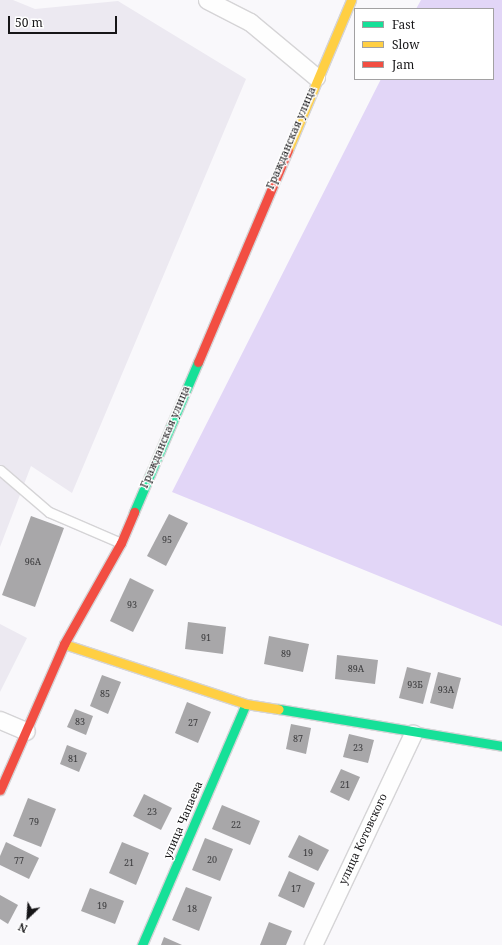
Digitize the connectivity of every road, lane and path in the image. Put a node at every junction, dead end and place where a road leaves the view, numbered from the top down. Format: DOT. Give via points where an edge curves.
graph roads {
  1 [pos="207,0"];
  2 [pos="351,0"];
  3 [pos="316,77"];
  4 [pos="0,470"];
  5 [pos="121,543"];
  6 [pos="64,644"];
  7 [pos="246,704"];
  8 [pos="0,720"];
  9 [pos="26,731"];
  10 [pos="413,733"];
  11 [pos="502,746"];
  12 [pos="0,790"];
  13 [pos="142,945"];
  14 [pos="314,945"];
  1 -- 3 [label="street, Гражданская улица" via="250,22"];
  2 -- 3 [label="street, Гражданская улица"];
  3 -- 5 [label="street, Гражданская улица"];
  4 -- 5 [label="lane" via="49,512"];
  5 -- 6 [label="street, Гражданская улица"];
  6 -- 7 [label="street"];
  6 -- 9 [label="street, Гражданская улица"];
  7 -- 10 [label="street"];
  7 -- 13 [label="street, улица Чапаева"];
  8 -- 9 [label="street"];
  9 -- 12 [label="street, Гражданская улица"];
  10 -- 11 [label="street"];
  10 -- 14 [label="street, улица Котовского"];
}
